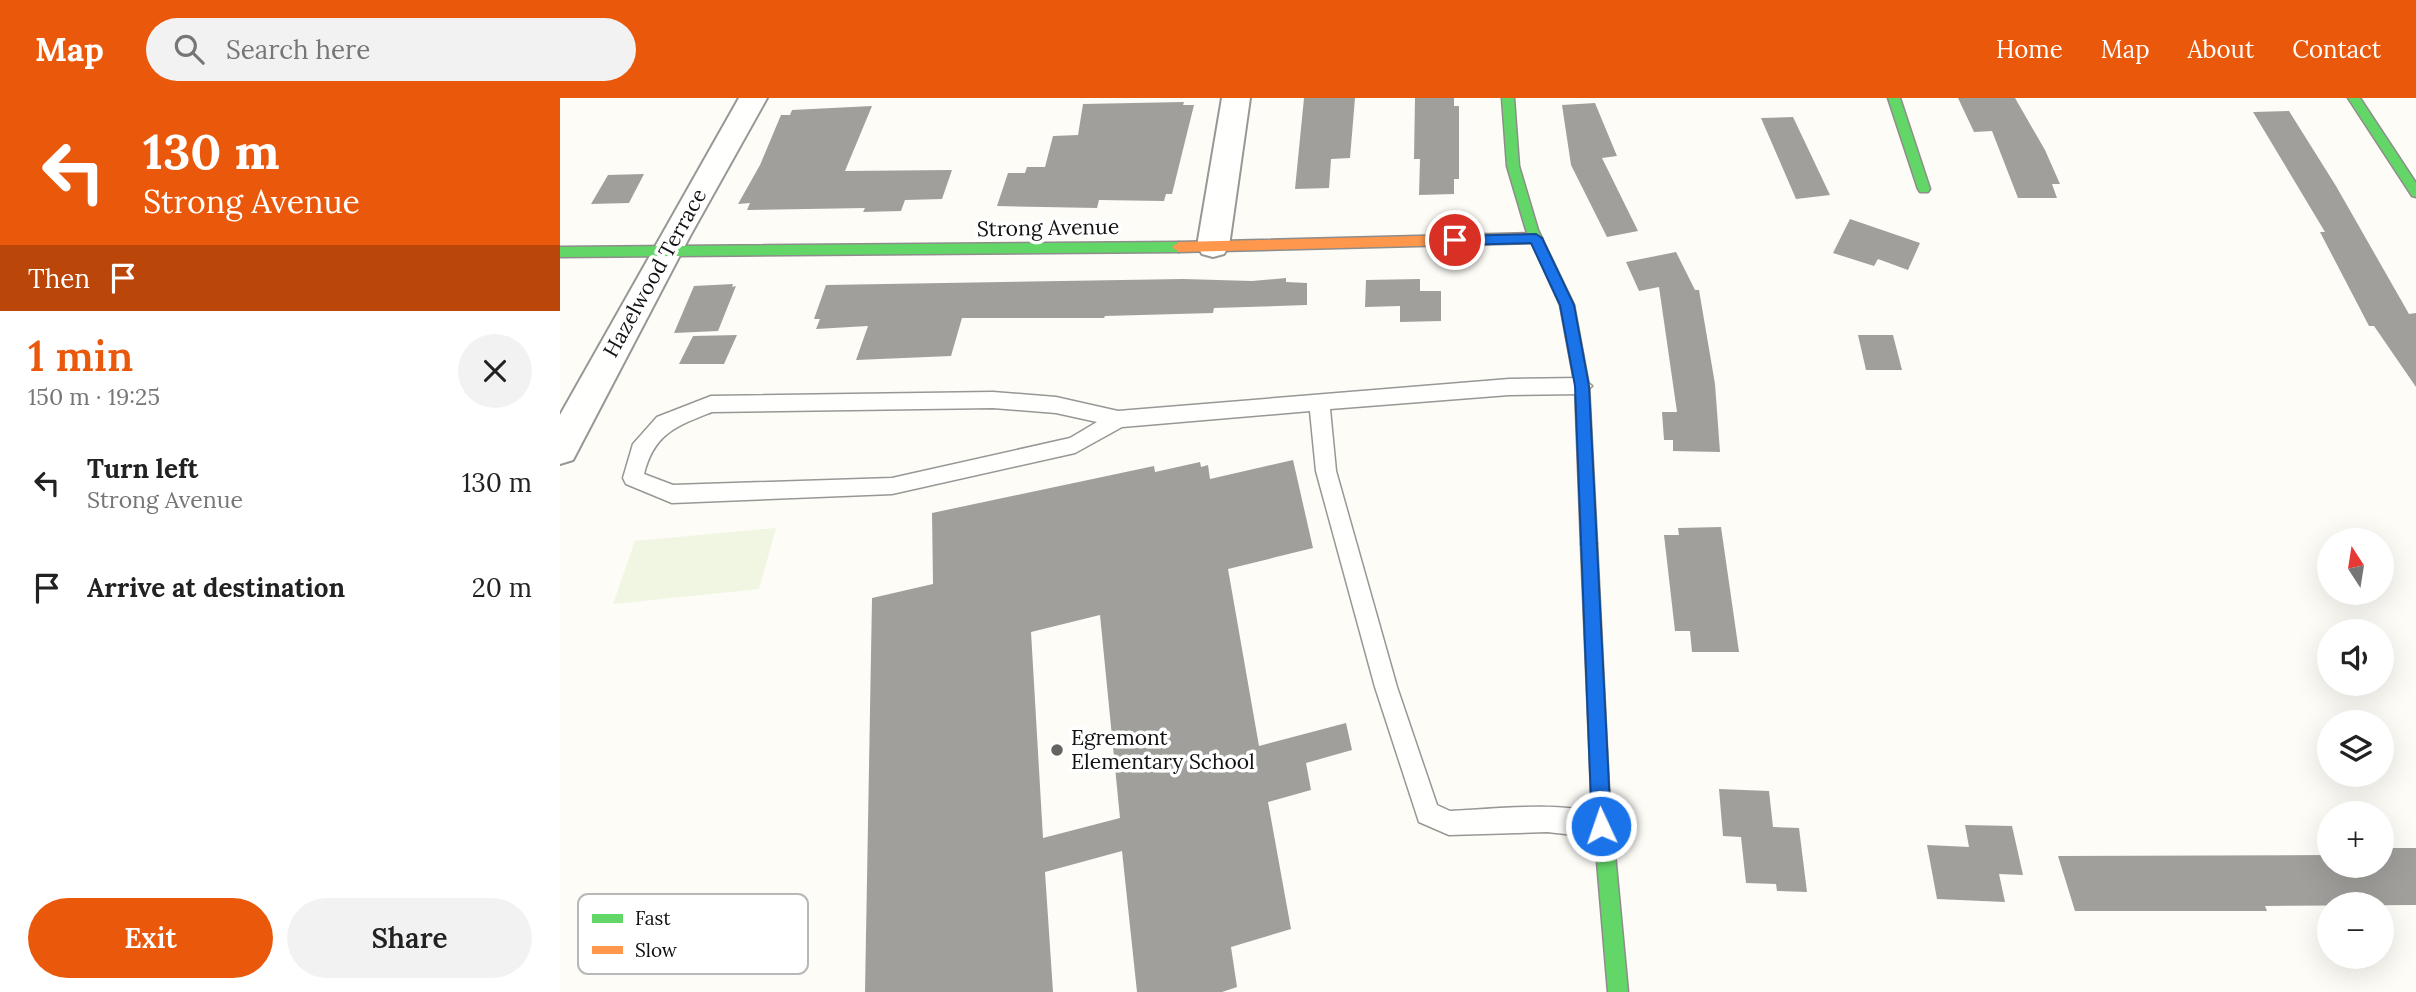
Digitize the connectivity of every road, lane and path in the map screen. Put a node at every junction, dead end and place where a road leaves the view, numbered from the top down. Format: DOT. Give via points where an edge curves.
graph roads {
  1 [pos="753,98"];
  2 [pos="1236,98"];
  3 [pos="1508,98"];
  4 [pos="1894,98"];
  5 [pos="2354,98"];
  6 [pos="1924,189"];
  7 [pos="2416,193"];
  8 [pos="1536,238"];
  9 [pos="1213,246"];
  10 [pos="560,252"];
  11 [pos="664,254"];
  12 [pos="1582,386"];
  13 [pos="1319,401"];
  14 [pos="1118,419"];
  15 [pos="560,449"];
  16 [pos="1601,826"];
  17 [pos="1618,992"];
  1 -- 11 [label="street, Hazelwood Terrace"];
  2 -- 9 [label="street"];
  3 -- 8 [label="street" via="1513,166"];
  4 -- 6 [label="street"];
  5 -- 7 [label="street"];
  8 -- 9 [label="street, Strong Avenue"];
  8 -- 12 [label="street" via="1567,305"];
  9 -- 11 [label="street, Strong Avenue"];
  10 -- 11 [label="street, Strong Avenue"];
  11 -- 15 [label="street, Hazelwood Terrace"];
  12 -- 13 [label="lane"];
  12 -- 16 [label="street"];
  13 -- 14 [label="lane"];
  13 -- 16 [label="lane" via="1326,471 1386,687 1428,813 1449,823 1547,820"];
  14 -- 14 [label="lane" via="1075,445 892,486 672,494 633,478 640,450 664,423 711,404 993,400 1056,405"];
  16 -- 17 [label="street"];
}
